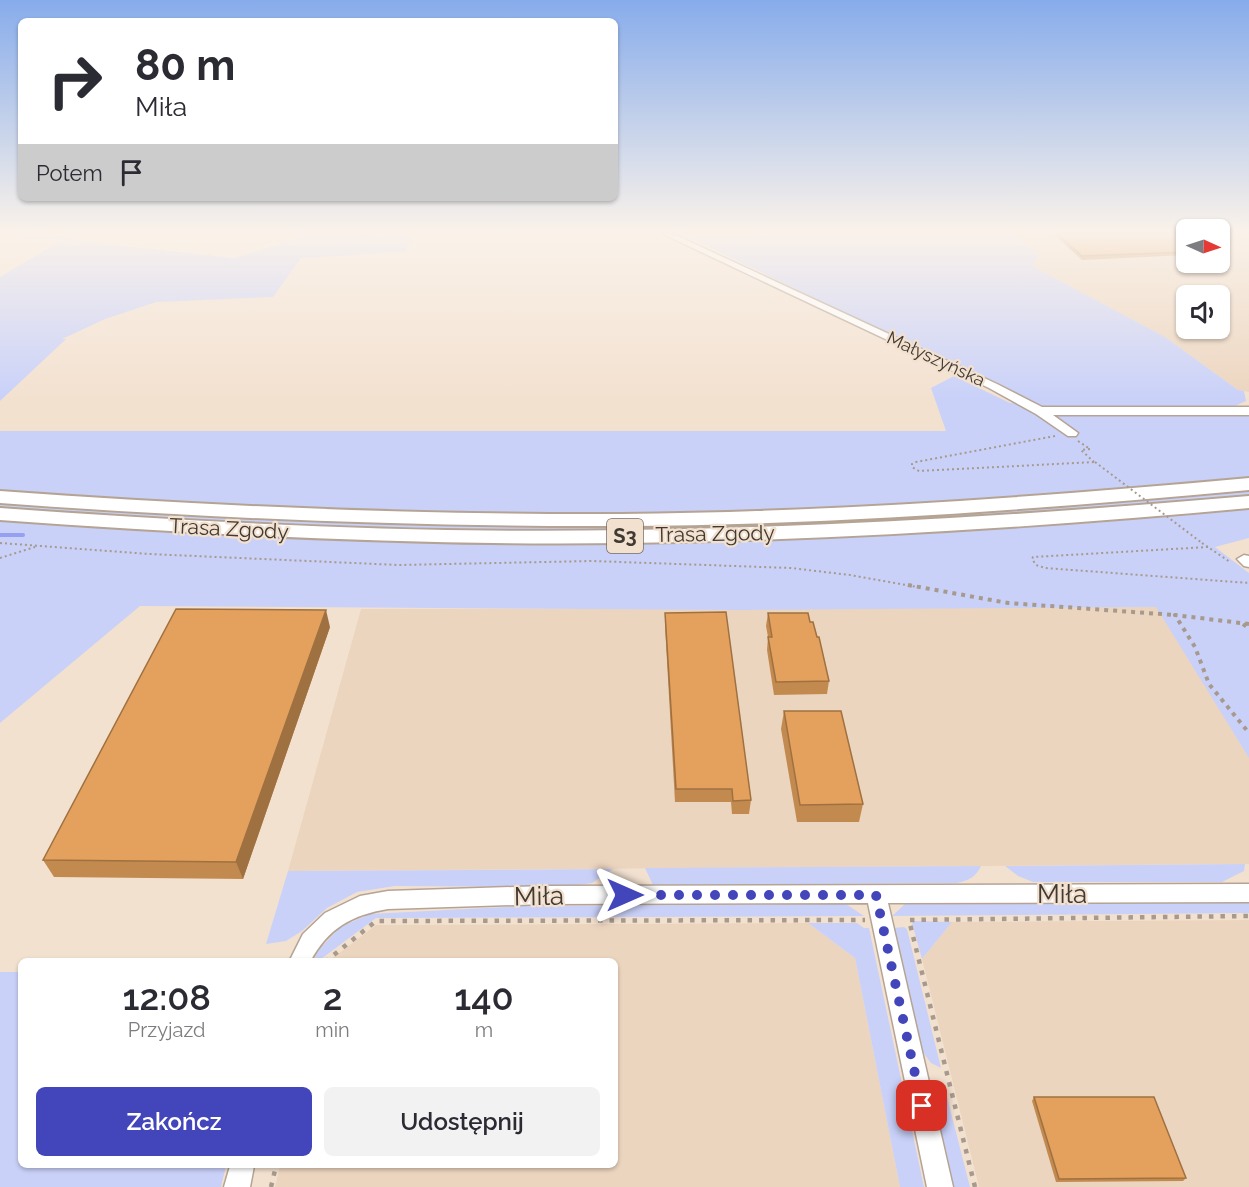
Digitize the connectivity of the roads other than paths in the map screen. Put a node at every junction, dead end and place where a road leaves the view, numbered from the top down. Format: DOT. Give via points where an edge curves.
graph roads {
  1 [pos="784,288"];
  2 [pos="1040,411"];
  3 [pos="1249,411"];
  4 [pos="1068,434"];
  5 [pos="1249,484"];
  6 [pos="0,497"];
  7 [pos="1249,502"];
  8 [pos="0,514"];
  9 [pos="1249,893"];
  10 [pos="876,895"];
  11 [pos="301,958"];
  12 [pos="242,1168"];
  13 [pos="237,1187"];
  14 [pos="940,1187"];
  1 -- 2 [label="street, Małyszyńska"];
  2 -- 3 [label="street"];
  2 -- 4 [label="street, Małyszyńska"];
  5 -- 6 [label="highway, Trasa Zgody / S3" via="1030,504 703,518 294,515"];
  7 -- 8 [label="highway, Trasa Zgody / S3" via="957,526 569,537 285,532"];
  9 -- 10 [label="street, Miła"];
  10 -- 11 [label="street, Miła" via="546,895 374,901 332,919 310,941"];
  10 -- 14 [label="street"];
  12 -- 13 [label="street"];
}
